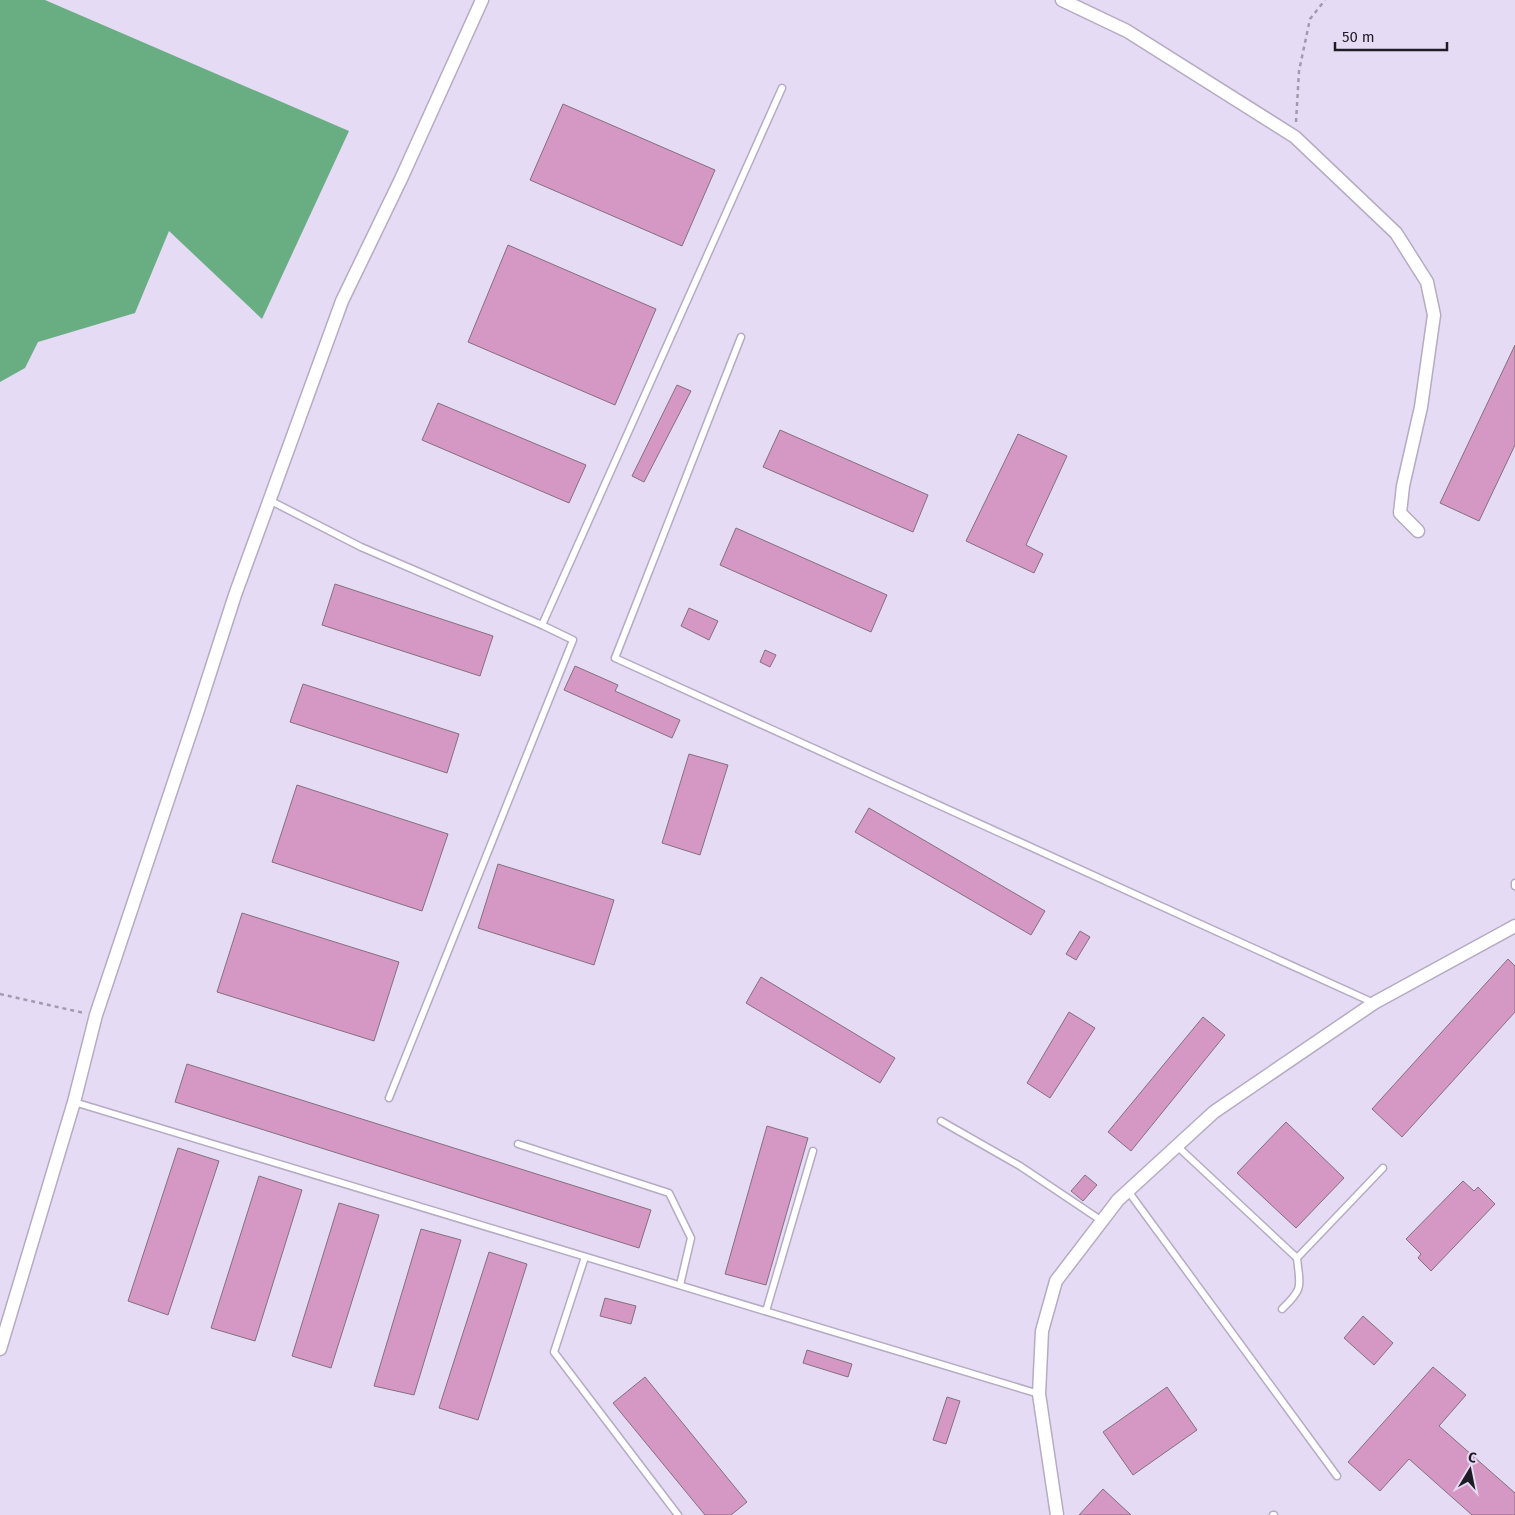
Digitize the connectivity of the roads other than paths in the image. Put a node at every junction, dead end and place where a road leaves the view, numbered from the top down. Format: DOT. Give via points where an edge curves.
graph roads {
  1 [pos="482,0"];
  2 [pos="1062,0"];
  3 [pos="782,88"];
  4 [pos="740,337"];
  5 [pos="269,500"];
  6 [pos="1418,531"];
  7 [pos="542,626"];
  8 [pos="1515,926"];
  9 [pos="1374,1003"];
  10 [pos="389,1098"];
  11 [pos="74,1102"];
  12 [pos="941,1121"];
  13 [pos="518,1144"];
  14 [pos="1177,1146"];
  15 [pos="813,1151"];
  16 [pos="1382,1168"];
  17 [pos="1128,1191"];
  18 [pos="1102,1221"];
  19 [pos="585,1257"];
  20 [pos="1297,1258"];
  21 [pos="680,1286"];
  22 [pos="1282,1309"];
  23 [pos="766,1311"];
  24 [pos="0,1349"];
  25 [pos="1039,1394"];
  26 [pos="1337,1476"];
  27 [pos="678,1515"];
  28 [pos="1057,1515"];
  1 -- 5 [label="street" via="342,301"];
  2 -- 6 [label="street" via="1127,31 1295,137 1396,233 1427,282 1434,315 1421,407 1400,512"];
  3 -- 7 [label="lane"];
  4 -- 9 [label="lane" via="615,658"];
  5 -- 7 [label="lane" via="360,547"];
  5 -- 11 [label="street" via="234,595 96,1015"];
  7 -- 10 [label="lane" via="573,640"];
  8 -- 9 [label="street"];
  9 -- 14 [label="street" via="1214,1112"];
  11 -- 19 [label="lane"];
  11 -- 24 [label="street"];
  12 -- 18 [label="lane" via="1020,1166"];
  13 -- 21 [label="lane" via="669,1193 691,1238"];
  14 -- 17 [label="street"];
  14 -- 20 [label="lane"];
  15 -- 23 [label="lane"];
  16 -- 20 [label="lane"];
  17 -- 18 [label="street"];
  17 -- 26 [label="lane"];
  18 -- 25 [label="street" via="1056,1281 1042,1331"];
  19 -- 21 [label="lane"];
  19 -- 27 [label="lane" via="554,1352"];
  20 -- 22 [label="lane" via="1298,1294"];
  21 -- 23 [label="lane"];
  23 -- 25 [label="lane"];
  25 -- 28 [label="street"];
}
